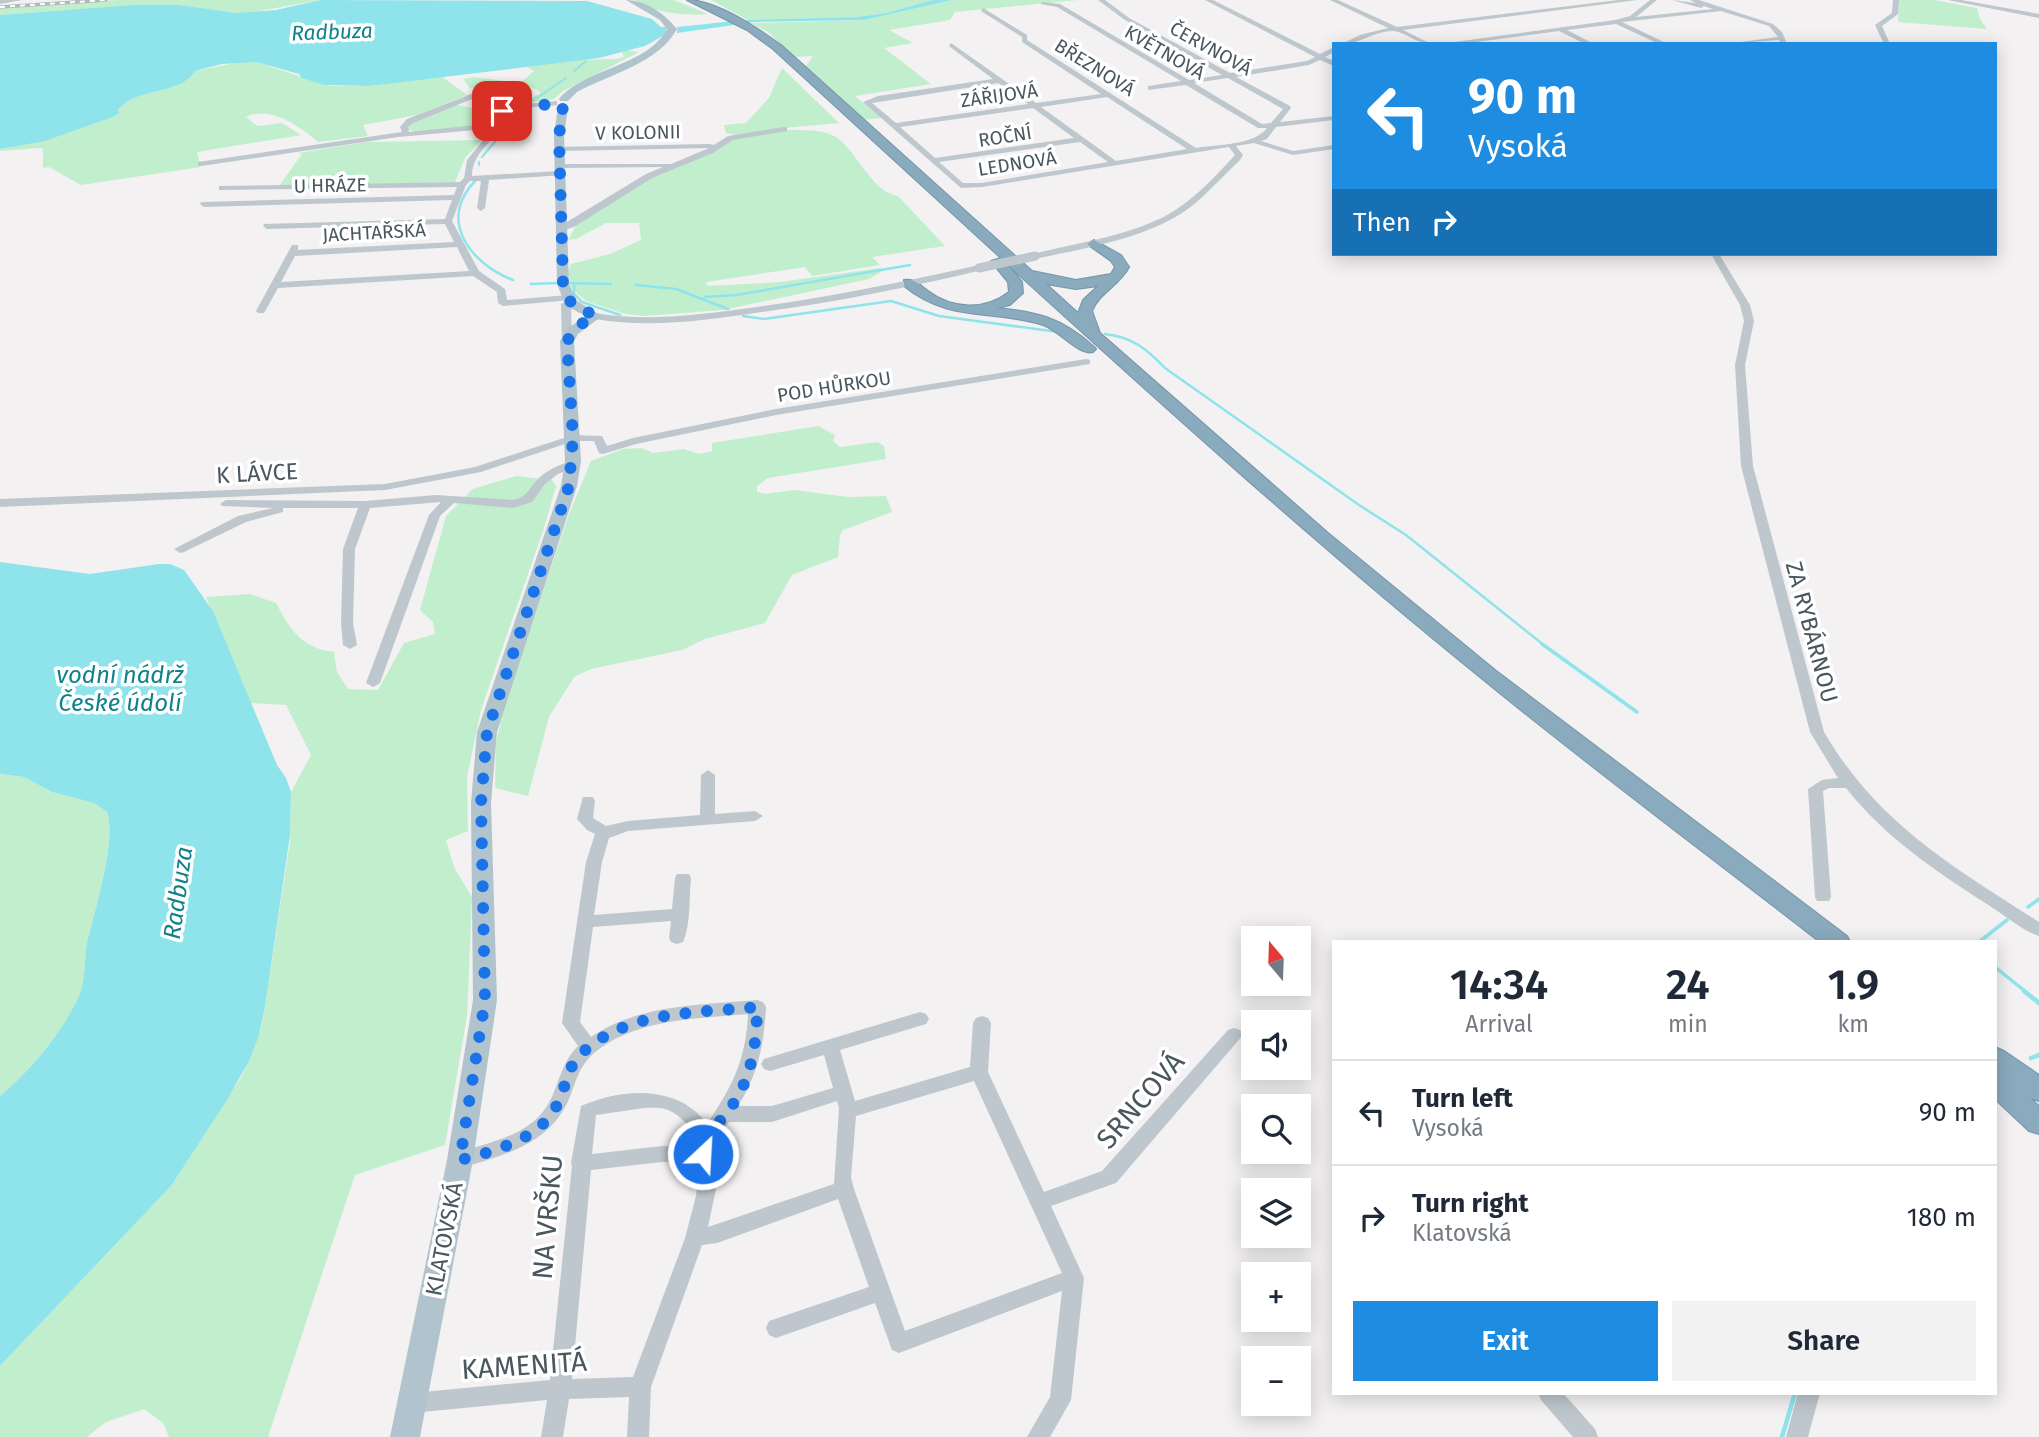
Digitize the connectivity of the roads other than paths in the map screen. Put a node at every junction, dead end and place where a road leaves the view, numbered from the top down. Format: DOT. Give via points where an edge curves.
graph roads {
  1 [pos="19,0"];
  2 [pos="630,0"];
  3 [pos="1101,0"];
  4 [pos="1208,0"];
  5 [pos="1333,0"];
  6 [pos="1633,0"];
  7 [pos="1654,0"];
  8 [pos="1675,0"];
  9 [pos="1693,0"];
  10 [pos="1896,0"];
  11 [pos="1953,0"];
  12 [pos="687,1"];
  13 [pos="0,2"];
  14 [pos="1043,4"];
  15 [pos="983,10"];
  16 [pos="1719,10"];
  17 [pos="2039,16"];
  18 [pos="1626,20"];
  19 [pos="1616,22"];
  20 [pos="1560,29"];
  21 [pos="1398,30"];
  22 [pos="1503,37"];
  23 [pos="1783,41"];
  24 [pos="1349,42"];
  25 [pos="1424,42"];
  26 [pos="1460,42"];
  27 [pos="1513,42"];
  28 [pos="1587,42"];
  29 [pos="1661,42"];
  30 [pos="1765,42"];
  31 [pos="1886,42"];
  32 [pos="951,45"];
  33 [pos="1332,50"];
  34 [pos="1320,57"];
  35 [pos="1332,62"];
  36 [pos="791,63"];
  37 [pos="1309,63"];
  38 [pos="1228,75"];
  39 [pos="1001,80"];
  40 [pos="1187,82"];
  41 [pos="1151,88"];
  42 [pos="484,92"];
  43 [pos="1109,94"];
  44 [pos="560,103"];
  45 [pos="1036,106"];
  46 [pos="1332,118"];
  47 [pos="894,126"];
  48 [pos="1273,127"];
  49 [pos="490,129"];
  50 [pos="785,129"];
  51 [pos="406,134"];
  52 [pos="430,135"];
  53 [pos="1082,139"];
  54 [pos="1254,141"];
  55 [pos="1231,145"];
  56 [pos="718,146"];
  57 [pos="1332,147"];
  58 [pos="559,149"];
  59 [pos="1195,151"];
  60 [pos="933,161"];
  61 [pos="1114,163"];
  62 [pos="201,164"];
  63 [pos="673,165"];
  64 [pos="560,169"];
  65 [pos="485,178"];
  66 [pos="465,181"];
  67 [pos="222,188"];
  68 [pos="458,197"];
  69 [pos="204,204"];
  70 [pos="481,208"];
  71 [pos="448,221"];
  72 [pos="267,226"];
  73 [pos="561,228"];
  74 [pos="976,228"];
  75 [pos="458,244"];
  76 [pos="1094,244"];
  77 [pos="1716,256"];
  78 [pos="996,258"];
  79 [pos="475,273"];
  80 [pos="1117,277"];
  81 [pos="909,283"];
  82 [pos="275,285"];
  83 [pos="567,301"];
  84 [pos="956,309"];
  85 [pos="261,311"];
  86 [pos="595,316"];
  87 [pos="567,341"];
  88 [pos="1107,354"];
  89 [pos="1086,362"];
  90 [pos="573,449"];
  91 [pos="184,497"];
  92 [pos="450,500"];
  93 [pos="0,503"];
  94 [pos="293,504"];
  95 [pos="365,505"];
  96 [pos="180,549"];
  97 [pos="350,645"];
  98 [pos="373,682"];
  99 [pos="708,775"];
  100 [pos="1847,783"];
  101 [pos="587,801"];
  102 [pos="755,816"];
  103 [pos="707,819"];
  104 [pos="604,832"];
  105 [pos="683,878"];
  106 [pos="1823,897"];
  107 [pos="680,914"];
  108 [pos="587,922"];
  109 [pos="2039,930"];
  110 [pos="677,938"];
  111 [pos="1811,940"];
  112 [pos="1835,940"];
  113 [pos="920,1019"];
  114 [pos="982,1023"];
  115 [pos="1234,1035"];
  116 [pos="830,1046"];
  117 [pos="588,1048"];
  118 [pos="1997,1059"];
  119 [pos="770,1063"];
  120 [pos="979,1072"];
  121 [pos="1997,1081"];
  122 [pos="1997,1082"];
  123 [pos="2039,1090"];
  124 [pos="844,1091"];
  125 [pos="848,1111"];
  126 [pos="2039,1111"];
  127 [pos="723,1114"];
  128 [pos="2039,1123"];
  129 [pos="704,1147"];
  130 [pos="460,1160"];
  131 [pos="580,1163"];
  132 [pos="844,1189"];
  133 [pos="1038,1202"];
  134 [pos="695,1238"];
  135 [pos="1073,1278"];
  136 [pos="881,1292"];
  137 [pos="776,1328"];
  138 [pos="640,1387"];
  139 [pos="560,1389"];
  140 [pos="1551,1395"];
  141 [pos="1809,1395"];
  142 [pos="412,1403"];
  143 [pos="405,1437"];
  144 [pos="552,1437"];
  145 [pos="638,1437"];
  146 [pos="1038,1437"];
  147 [pos="1587,1437"];
  148 [pos="1797,1437"];
  1 -- 13 [label="street"];
  2 -- 44 [label="main road" via="667,21 671,36 573,90"];
  3 -- 38 [label="street, ČERVNOVÁ"];
  4 -- 34 [label="street"];
  5 -- 21 [label="street"];
  6 -- 21 [label="street"];
  7 -- 18 [label="street"];
  8 -- 16 [label="street"];
  9 -- 16 [label="street"];
  10 -- 31 [label="street" via="1895,14 1878,25"];
  11 -- 17 [label="street"];
  12 -- 36 [label="highway" via="743,29"];
  14 -- 40 [label="street, KVĚTNOVÁ" via="1058,5"];
  15 -- 43 [label="street, BŘEZNOVÁ"];
  16 -- 18 [label="street"];
  16 -- 23 [label="street" via="1771,26"];
  18 -- 19 [label="street"];
  19 -- 20 [label="street"];
  19 -- 29 [label="street"];
  20 -- 22 [label="street"];
  20 -- 28 [label="street"];
  21 -- 24 [label="street" via="1367,34"];
  21 -- 25 [label="street"];
  22 -- 26 [label="street"];
  22 -- 27 [label="street"];
  23 -- 30 [label="street"];
  32 -- 39 [label="street"];
  33 -- 34 [label="street"];
  34 -- 35 [label="street"];
  34 -- 37 [label="street"];
  35 -- 37 [label="street"];
  36 -- 74 [label="highway"];
  36 -- 78 [label="highway"];
  37 -- 38 [label="street"];
  38 -- 40 [label="street"];
  38 -- 48 [label="street, ČERVNOVÁ" via="1287,108"];
  39 -- 45 [label="street"];
  39 -- 47 [label="street, LEDNOVÁ" via="868,100"];
  40 -- 41 [label="street"];
  40 -- 48 [label="street, KVĚTNOVÁ" via="1261,126"];
  42 -- 51 [label="street" via="410,121 404,127"];
  43 -- 45 [label="street, ZÁŘIJOVÁ"];
  43 -- 59 [label="street, BŘEZNOVÁ"];
  44 -- 49 [label="street" via="502,111 492,117"];
  44 -- 58 [label="main road, KLATOVSKÁ"];
  45 -- 47 [label="street, ZÁŘIJOVÁ"];
  45 -- 53 [label="street"];
  46 -- 48 [label="street"];
  47 -- 60 [label="street, LEDNOVÁ"];
  48 -- 54 [label="street"];
  49 -- 51 [label="street"];
  49 -- 52 [label="street"];
  49 -- 66 [label="street" via="492,134 472,158"];
  50 -- 56 [label="street" via="731,138"];
  51 -- 62 [label="street"];
  53 -- 60 [label="street, ROČNÍ"];
  53 -- 61 [label="street"];
  54 -- 55 [label="street, LEDNOVÁ"];
  54 -- 57 [label="street" via="1288,152"];
  55 -- 59 [label="street, LEDNOVÁ"];
  55 -- 76 [label="street" via="1237,159 1175,214"];
  56 -- 58 [label="street, V KOLONII"];
  56 -- 63 [label="street"];
  58 -- 64 [label="main road, KLATOVSKÁ"];
  59 -- 61 [label="street, LEDNOVÁ"];
  60 -- 61 [label="street, LEDNOVÁ" via="961,186"];
  63 -- 64 [label="street"];
  63 -- 73 [label="street"];
  64 -- 65 [label="street"];
  64 -- 73 [label="main road, KLATOVSKÁ"];
  65 -- 66 [label="street"];
  65 -- 70 [label="street"];
  66 -- 67 [label="street"];
  66 -- 68 [label="street"];
  68 -- 69 [label="street, U HRÁZE"];
  68 -- 71 [label="street"];
  71 -- 72 [label="street"];
  71 -- 75 [label="street"];
  73 -- 83 [label="main road, KLATOVSKÁ"];
  74 -- 80 [label="highway" via="1044,280 1087,285"];
  74 -- 88 [label="highway"];
  75 -- 79 [label="street"];
  75 -- 82 [label="street, JACHTAŘSKÁ" via="293,250"];
  76 -- 80 [label="highway" via="1121,263"];
  76 -- 81 [label="street, bridge"];
  77 -- 100 [label="street, ZA RYBÁRNOU" via="1745,305 1749,321 1740,365 1751,485 1817,732"];
  78 -- 84 [label="highway" via="1015,282 1014,296 990,306"];
  78 -- 88 [label="highway"];
  79 -- 82 [label="street"];
  79 -- 83 [label="street" via="500,288 503,303"];
  80 -- 88 [label="highway" via="1084,307 1091,328 1105,341"];
  81 -- 84 [label="highway" via="932,301"];
  81 -- 86 [label="street" via="706,317 643,322"];
  82 -- 85 [label="street"];
  83 -- 86 [label="main road"];
  83 -- 87 [label="street, KLATOVSKÁ"];
  84 -- 88 [label="highway" via="1044,320 1068,331 1096,356"];
  86 -- 87 [label="main road" via="578,326"];
  87 -- 90 [label="main road, KLATOVSKÁ"];
  88 -- 111 [label="highway" via="1262,500 1454,661"];
  88 -- 112 [label="highway" via="1488,674"];
  89 -- 90 [label="street, POD HŮRKOU" via="776,412 603,451 598,438"];
  90 -- 91 [label="street, K LÁVCE" via="385,487"];
  90 -- 92 [label="street" via="528,500"];
  90 -- 130 [label="main road, KLATOVSKÁ" via="569,486 487,732 481,803 485,1000"];
  91 -- 93 [label="street, K LÁVCE"];
  91 -- 94 [label="street" via="181,504"];
  92 -- 95 [label="street"];
  92 -- 98 [label="street" via="435,515"];
  94 -- 95 [label="street"];
  94 -- 96 [label="street" via="242,519"];
  95 -- 97 [label="street" via="349,549 346,623"];
  99 -- 103 [label="street"];
  100 -- 106 [label="street" via="1827,783 1815,789"];
  100 -- 109 [label="street, ZA RYBÁRNOU" via="1915,847"];
  101 -- 104 [label="street" via="585,819"];
  102 -- 103 [label="street"];
  103 -- 104 [label="street"];
  104 -- 108 [label="street" via="594,862"];
  105 -- 107 [label="street"];
  107 -- 108 [label="street"];
  107 -- 110 [label="street"];
  108 -- 117 [label="street" via="571,1023"];
  113 -- 116 [label="street"];
  114 -- 120 [label="street"];
  115 -- 133 [label="street, SRNCOVÁ" via="1109,1177"];
  116 -- 119 [label="street"];
  116 -- 124 [label="street"];
  117 -- 127 [label="street" via="631,1024 757,1007 758,1036 745,1081"];
  117 -- 130 [label="street" via="575,1060 556,1107 538,1128 500,1148"];
  118 -- 123 [label="highway"];
  120 -- 125 [label="street"];
  120 -- 133 [label="street"];
  121 -- 126 [label="highway"];
  122 -- 128 [label="highway"];
  124 -- 125 [label="street"];
  124 -- 127 [label="street" via="772,1114"];
  125 -- 132 [label="street"];
  127 -- 129 [label="street"];
  129 -- 131 [label="street"];
  129 -- 131 [label="street, NA VRŠKU" via="700,1128 667,1102 603,1106 587,1111"];
  129 -- 134 [label="street" via="708,1172"];
  130 -- 142 [label="main road, KLATOVSKÁ"];
  131 -- 139 [label="street, NA VRŠKU"];
  132 -- 134 [label="street"];
  132 -- 136 [label="street"];
  133 -- 135 [label="street"];
  134 -- 138 [label="street"];
  135 -- 136 [label="street" via="899,1343"];
  135 -- 146 [label="street" via="1060,1400"];
  136 -- 137 [label="street"];
  138 -- 139 [label="street, KAMENITÁ"];
  138 -- 145 [label="street"];
  139 -- 142 [label="street, KAMENITÁ"];
  139 -- 144 [label="street, NA VRŠKU"];
  140 -- 147 [label="street"];
  141 -- 148 [label="street"];
  142 -- 143 [label="main road, KLATOVSKÁ"];
}
